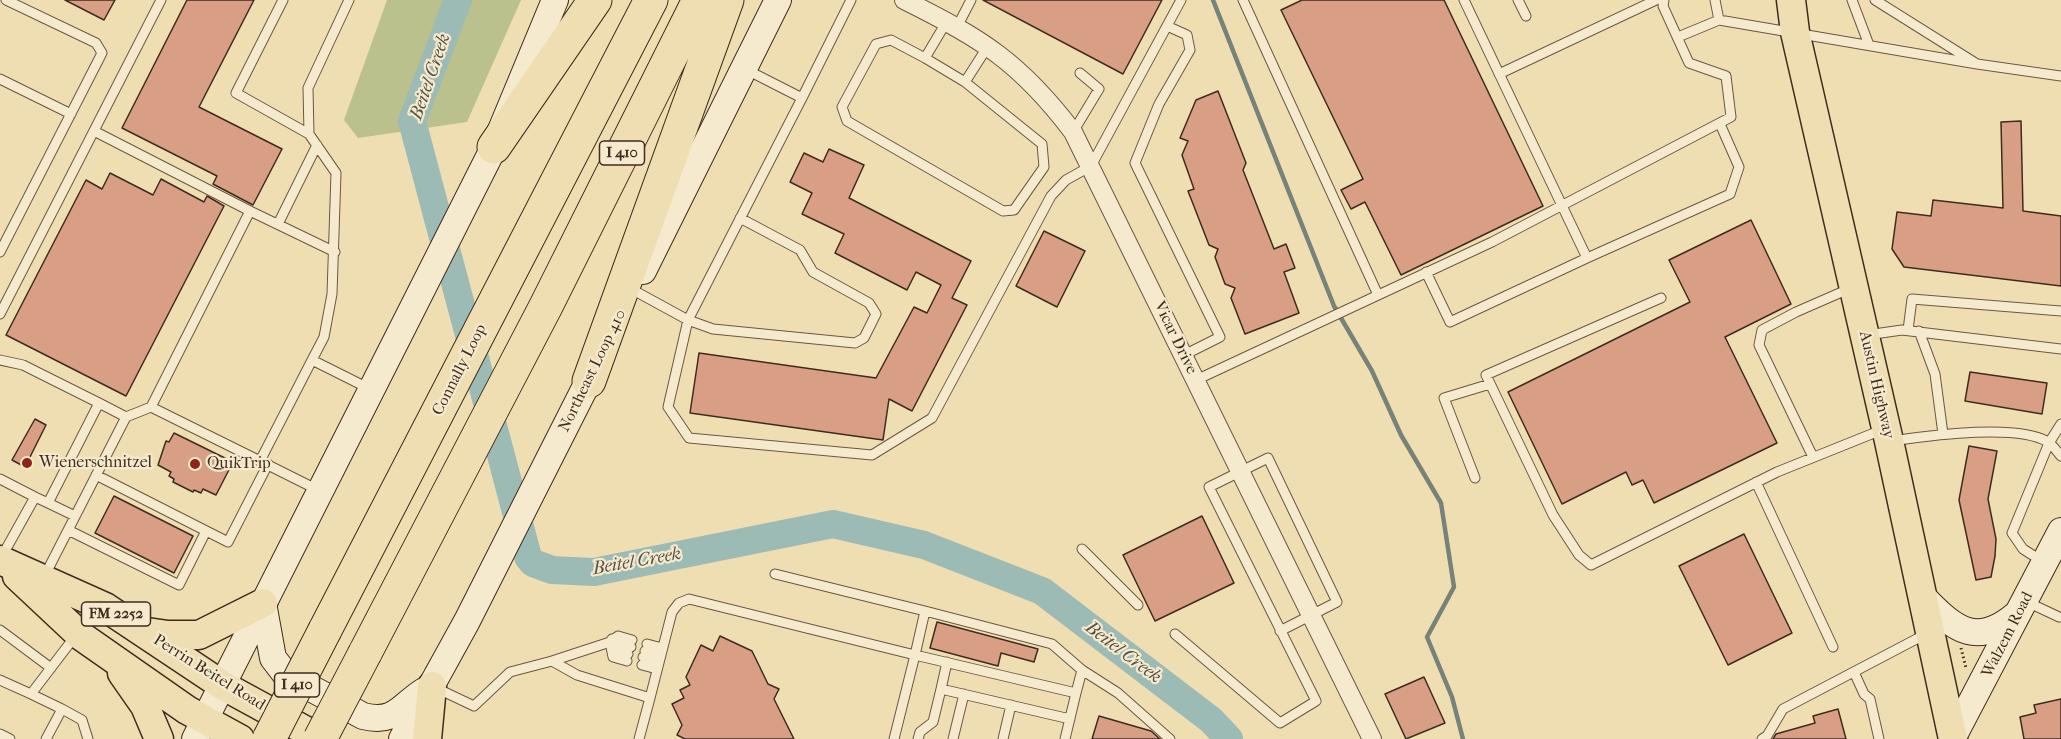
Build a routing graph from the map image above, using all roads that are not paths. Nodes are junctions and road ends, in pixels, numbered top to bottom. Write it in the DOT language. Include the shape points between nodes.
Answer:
graph roads {
  1 [pos="6,0"];
  2 [pos="161,0"];
  3 [pos="283,0"];
  4 [pos="349,0"];
  5 [pos="555,0"];
  6 [pos="595,0"];
  7 [pos="651,0"];
  8 [pos="699,0"];
  9 [pos="727,0"];
  10 [pos="778,0"];
  11 [pos="850,0"];
  12 [pos="971,0"];
  13 [pos="1181,0"];
  14 [pos="1243,0"];
  15 [pos="1464,0"];
  16 [pos="1518,0"];
  17 [pos="1656,0"];
  18 [pos="1664,0"];
  19 [pos="1715,0"];
  20 [pos="1782,0"];
  21 [pos="1791,0"];
  22 [pos="1852,0"];
  23 [pos="1875,0"];
  24 [pos="911,2"];
  25 [pos="1526,16"];
  26 [pos="1719,20"];
  27 [pos="952,24"];
  28 [pos="1167,26"];
  29 [pos="1795,32"];
  30 [pos="1678,37"];
  31 [pos="1869,45"];
  32 [pos="988,46"];
  33 [pos="925,58"];
  34 [pos="1977,64"];
  35 [pos="743,68"];
  36 [pos="1080,73"];
  37 [pos="1499,74"];
  38 [pos="2061,76"];
  39 [pos="0,80"];
  40 [pos="965,82"];
  41 [pos="802,98"];
  42 [pos="71,114"];
  43 [pos="1720,124"];
  44 [pos="94,131"];
  45 [pos="1073,132"];
  46 [pos="309,134"];
  47 [pos="317,145"];
  48 [pos="494,147"];
  49 [pos="1091,166"];
  50 [pos="1560,206"];
  51 [pos="250,211"];
  52 [pos="740,218"];
  53 [pos="278,224"];
  54 [pos="0,252"];
  55 [pos="335,252"];
  56 [pos="1587,258"];
  57 [pos="1426,272"];
  58 [pos="1854,287"];
  59 [pos="633,290"];
  60 [pos="1378,295"];
  61 [pos="1661,298"];
  62 [pos="2061,311"];
  63 [pos="0,314"];
  64 [pos="688,320"];
  65 [pos="1908,330"];
  66 [pos="1919,331"];
  67 [pos="1864,335"];
  68 [pos="2061,349"];
  69 [pos="1184,355"];
  70 [pos="0,360"];
  71 [pos="312,360"];
  72 [pos="1196,380"];
  73 [pos="589,381"];
  74 [pos="1490,384"];
  75 [pos="372,390"];
  76 [pos="99,403"];
  77 [pos="152,407"];
  78 [pos="126,417"];
  79 [pos="2061,424"];
  80 [pos="1887,434"];
  81 [pos="1943,434"];
  82 [pos="2049,442"];
  83 [pos="2061,456"];
  84 [pos="1813,457"];
  85 [pos="264,462"];
  86 [pos="1241,471"];
  87 [pos="96,475"];
  88 [pos="1475,478"];
  89 [pos="0,479"];
  90 [pos="1756,482"];
  91 [pos="321,491"];
  92 [pos="35,497"];
  93 [pos="48,503"];
  94 [pos="75,516"];
  95 [pos="68,530"];
  96 [pos="206,531"];
  97 [pos="2061,531"];
  98 [pos="1082,549"];
  99 [pos="0,560"];
  100 [pos="2045,562"];
  101 [pos="775,574"];
  102 [pos="42,579"];
  103 [pos="1924,598"];
  104 [pos="263,603"];
  105 [pos="1138,605"];
  106 [pos="2023,606"];
  107 [pos="925,611"];
  108 [pos="1311,614"];
  109 [pos="2059,617"];
  110 [pos="0,630"];
  111 [pos="143,631"];
  112 [pos="1280,631"];
  113 [pos="77,632"];
  114 [pos="1930,632"];
  115 [pos="1175,634"];
  116 [pos="610,642"];
  117 [pos="1833,647"];
  118 [pos="660,655"];
  119 [pos="915,655"];
  120 [pos="110,656"];
  121 [pos="552,661"];
  122 [pos="947,662"];
  123 [pos="51,668"];
  124 [pos="1082,670"];
  125 [pos="1854,672"];
  126 [pos="0,680"];
  127 [pos="222,685"];
  128 [pos="432,686"];
  129 [pos="941,689"];
  130 [pos="1076,693"];
  131 [pos="31,694"];
  132 [pos="964,694"];
  133 [pos="650,698"];
  134 [pos="1011,705"];
  135 [pos="62,709"];
  136 [pos="1070,719"];
  137 [pos="200,730"];
  138 [pos="0,734"];
  139 [pos="1953,738"];
  140 [pos="10,739"];
  141 [pos="46,739"];
  142 [pos="88,739"];
  143 [pos="159,739"];
  144 [pos="240,739"];
  145 [pos="269,739"];
  146 [pos="320,739"];
  147 [pos="402,739"];
  148 [pos="427,739"];
  149 [pos="639,739"];
  150 [pos="894,739"];
  151 [pos="918,739"];
  152 [pos="953,739"];
  153 [pos="1003,739"];
  154 [pos="1065,739"];
  155 [pos="1170,739"];
  156 [pos="1372,739"];
  157 [pos="1762,739"];
  158 [pos="1880,739"];
  1 -- 42 [label="lane" via="96,44 102,53"];
  2 -- 44 [label="lane"];
  3 -- 46 [label="lane" via="236,93"];
  4 -- 46 [label="lane" via="308,88"];
  5 -- 48 [label="main road"];
  6 -- 48 [label="highway"];
  7 -- 145 [label="highway, Connally Loop / I 410, bridge"];
  8 -- 146 [label="highway, I 410, bridge" via="546,306"];
  9 -- 73 [label="highway"];
  10 -- 35 [label="main road, Northeast Loop 410"];
  11 -- 41 [label="lane"];
  12 -- 27 [label="lane"];
  13 -- 28 [label="lane"];
  14 -- 60 [label="lane"];
  15 -- 37 [label="lane"];
  16 -- 25 [label="lane"];
  17 -- 37 [label="lane"];
  18 -- 30 [label="lane" via="1663,6"];
  19 -- 26 [label="lane"];
  20 -- 29 [label="main road, Austin Highway"];
  21 -- 29 [label="main road, Austin Highway"];
  22 -- 31 [label="lane"];
  23 -- 34 [label="lane"];
  24 -- 27 [label="street, Vicar Drive"];
  26 -- 29 [label="lane"];
  26 -- 30 [label="lane"];
  27 -- 32 [label="street, Vicar Drive"];
  27 -- 33 [label="lane"];
  28 -- 49 [label="lane"];
  28 -- 69 [label="lane" via="1187,35 1190,50 1159,104 1135,163 1220,337"];
  29 -- 31 [label="lane"];
  29 -- 58 [label="main road, Austin Highway"];
  30 -- 43 [label="lane" via="1689,63 1726,76 1731,117"];
  31 -- 34 [label="lane"];
  32 -- 40 [label="lane"];
  32 -- 45 [label="street, Vicar Drive" via="1029,79"];
  33 -- 40 [label="lane"];
  33 -- 40 [label="lane" via="891,40 876,44 842,107 847,122 1003,211 1014,210 1044,167 1042,144"];
  34 -- 38 [label="lane"];
  35 -- 41 [label="lane"];
  35 -- 59 [label="main road, Northeast Loop 410"];
  36 -- 45 [label="lane" via="1099,89"];
  37 -- 50 [label="lane"];
  39 -- 42 [label="lane"];
  41 -- 52 [label="lane"];
  42 -- 54 [label="lane"];
  43 -- 50 [label="lane"];
  43 -- 56 [label="lane" via="1739,167 1730,194"];
  44 -- 51 [label="lane"];
  44 -- 63 [label="lane"];
  45 -- 49 [label="street, Vicar Drive"];
  46 -- 47 [label="lane"];
  47 -- 53 [label="lane"];
  47 -- 55 [label="lane" via="336,173"];
  48 -- 75 [label="main road"];
  49 -- 64 [label="lane" via="1066,180 1051,196 932,418 872,455 689,438 668,407"];
  49 -- 69 [label="street, Vicar Drive"];
  50 -- 56 [label="lane"];
  50 -- 57 [label="lane"];
  51 -- 53 [label="lane"];
  51 -- 77 [label="lane"];
  52 -- 64 [label="lane"];
  52 -- 64 [label="lane" via="800,250 813,272 869,303 876,314 864,338 855,343 713,329"];
  53 -- 55 [label="lane"];
  55 -- 71 [label="lane" via="324,337"];
  56 -- 57 [label="lane" via="1450,322"];
  57 -- 60 [label="lane"];
  58 -- 67 [label="main road, Austin Highway"];
  58 -- 84 [label="lane" via="1762,330 1759,345"];
  59 -- 64 [label="lane"];
  59 -- 73 [label="main road, Northeast Loop 410"];
  60 -- 72 [label="lane"];
  61 -- 74 [label="lane" via="1486,375"];
  62 -- 65 [label="lane" via="1912,299"];
  65 -- 66 [label="lane"];
  65 -- 67 [label="lane"];
  66 -- 68 [label="lane"];
  66 -- 81 [label="lane" via="1935,374"];
  67 -- 80 [label="main road, Austin Highway"];
  69 -- 72 [label="street, Vicar Drive"];
  70 -- 76 [label="lane" via="23,365"];
  71 -- 75 [label="lane"];
  71 -- 85 [label="lane"];
  72 -- 86 [label="street, Vicar Drive"];
  73 -- 128 [label="main road, Northeast Loop 410"];
  74 -- 88 [label="lane" via="1444,398"];
  74 -- 90 [label="lane" via="1553,515 1579,555 1591,565"];
  75 -- 91 [label="main road"];
  76 -- 78 [label="lane"];
  76 -- 93 [label="lane"];
  77 -- 78 [label="lane"];
  77 -- 85 [label="lane"];
  78 -- 87 [label="lane"];
  79 -- 82 [label="lane"];
  80 -- 81 [label="lane"];
  80 -- 84 [label="lane"];
  80 -- 103 [label="main road, Austin Highway"];
  81 -- 82 [label="lane" via="1965,431 2031,436"];
  82 -- 83 [label="lane"];
  82 -- 100 [label="lane" via="2012,533 2023,549"];
  84 -- 90 [label="lane"];
  85 -- 91 [label="lane"];
  85 -- 96 [label="lane" via="228,542"];
  86 -- 108 [label="street, Vicar Drive"];
  86 -- 108 [label="lane" via="1268,458 1336,602"];
  86 -- 112 [label="lane" via="1209,487"];
  87 -- 94 [label="lane"];
  87 -- 96 [label="lane"];
  89 -- 92 [label="lane"];
  90 -- 117 [label="lane"];
  91 -- 104 [label="main road"];
  92 -- 93 [label="lane"];
  92 -- 99 [label="lane"];
  93 -- 94 [label="lane"];
  94 -- 95 [label="lane"];
  95 -- 96 [label="lane" via="179,585"];
  95 -- 102 [label="lane"];
  97 -- 100 [label="main road, Walzem Road"];
  98 -- 105 [label="lane"];
  99 -- 102 [label="main road, Perrin Beitel Road / FM 2252"];
  99 -- 113 [label="main road, FM 2252"];
  100 -- 106 [label="main road, Walzem Road"];
  101 -- 107 [label="lane"];
  102 -- 111 [label="main road, Perrin Beitel Road / FM 2252" via="105,607"];
  103 -- 106 [label="main road" via="1954,627 1971,633 1994,629"];
  103 -- 114 [label="main road, Austin Highway"];
  104 -- 111 [label="main road" via="199,635"];
  104 -- 127 [label="main road"];
  104 -- 128 [label="main road" via="273,658 286,675 363,716 382,720 391,717"];
  106 -- 109 [label="lane"];
  106 -- 139 [label="main road, Walzem Road"];
  107 -- 119 [label="lane"];
  107 -- 124 [label="lane" via="1052,644"];
  108 -- 112 [label="lane"];
  108 -- 156 [label="street, Vicar Drive"];
  110 -- 123 [label="lane"];
  111 -- 127 [label="main road, Perrin Beitel Road / FM 2252"];
  112 -- 115 [label="lane" via="1316,701 1280,723"];
  113 -- 120 [label="main road, FM 2252"];
  113 -- 123 [label="lane"];
  114 -- 125 [label="lane"];
  114 -- 139 [label="main road, Austin Highway"];
  116 -- 116 [label="lane" via="619,630 630,647 615,650"];
  116 -- 121 [label="lane"];
  118 -- 118 [label="lane" via="645,651"];
  118 -- 119 [label="lane" via="672,612 689,599"];
  118 -- 133 [label="lane"];
  119 -- 122 [label="lane"];
  119 -- 150 [label="lane"];
  120 -- 137 [label="main road, FM 2252"];
  120 -- 143 [label="main road" via="145,706"];
  121 -- 128 [label="lane" via="510,672 474,706"];
  121 -- 133 [label="lane" via="577,675"];
  122 -- 129 [label="lane"];
  122 -- 130 [label="lane"];
  123 -- 131 [label="lane"];
  124 -- 130 [label="lane"];
  124 -- 155 [label="lane" via="1118,693"];
  125 -- 157 [label="lane" via="1783,709"];
  125 -- 158 [label="lane" via="1870,699"];
  126 -- 131 [label="lane"];
  127 -- 137 [label="main road"];
  127 -- 146 [label="main road, Perrin Beitel Road / FM 2252"];
  128 -- 147 [label="main road, Northeast Loop 410"];
  128 -- 148 [label="main road"];
  129 -- 132 [label="lane"];
  129 -- 151 [label="lane" via="933,722 920,732"];
  130 -- 136 [label="lane"];
  131 -- 135 [label="lane"];
  132 -- 134 [label="lane"];
  132 -- 152 [label="lane"];
  133 -- 149 [label="lane"];
  134 -- 136 [label="lane"];
  134 -- 153 [label="lane"];
  135 -- 141 [label="lane"];
  135 -- 142 [label="lane" via="81,720"];
  136 -- 154 [label="lane"];
  137 -- 144 [label="main road, FM 2252"];
  138 -- 140 [label="lane"];
}
